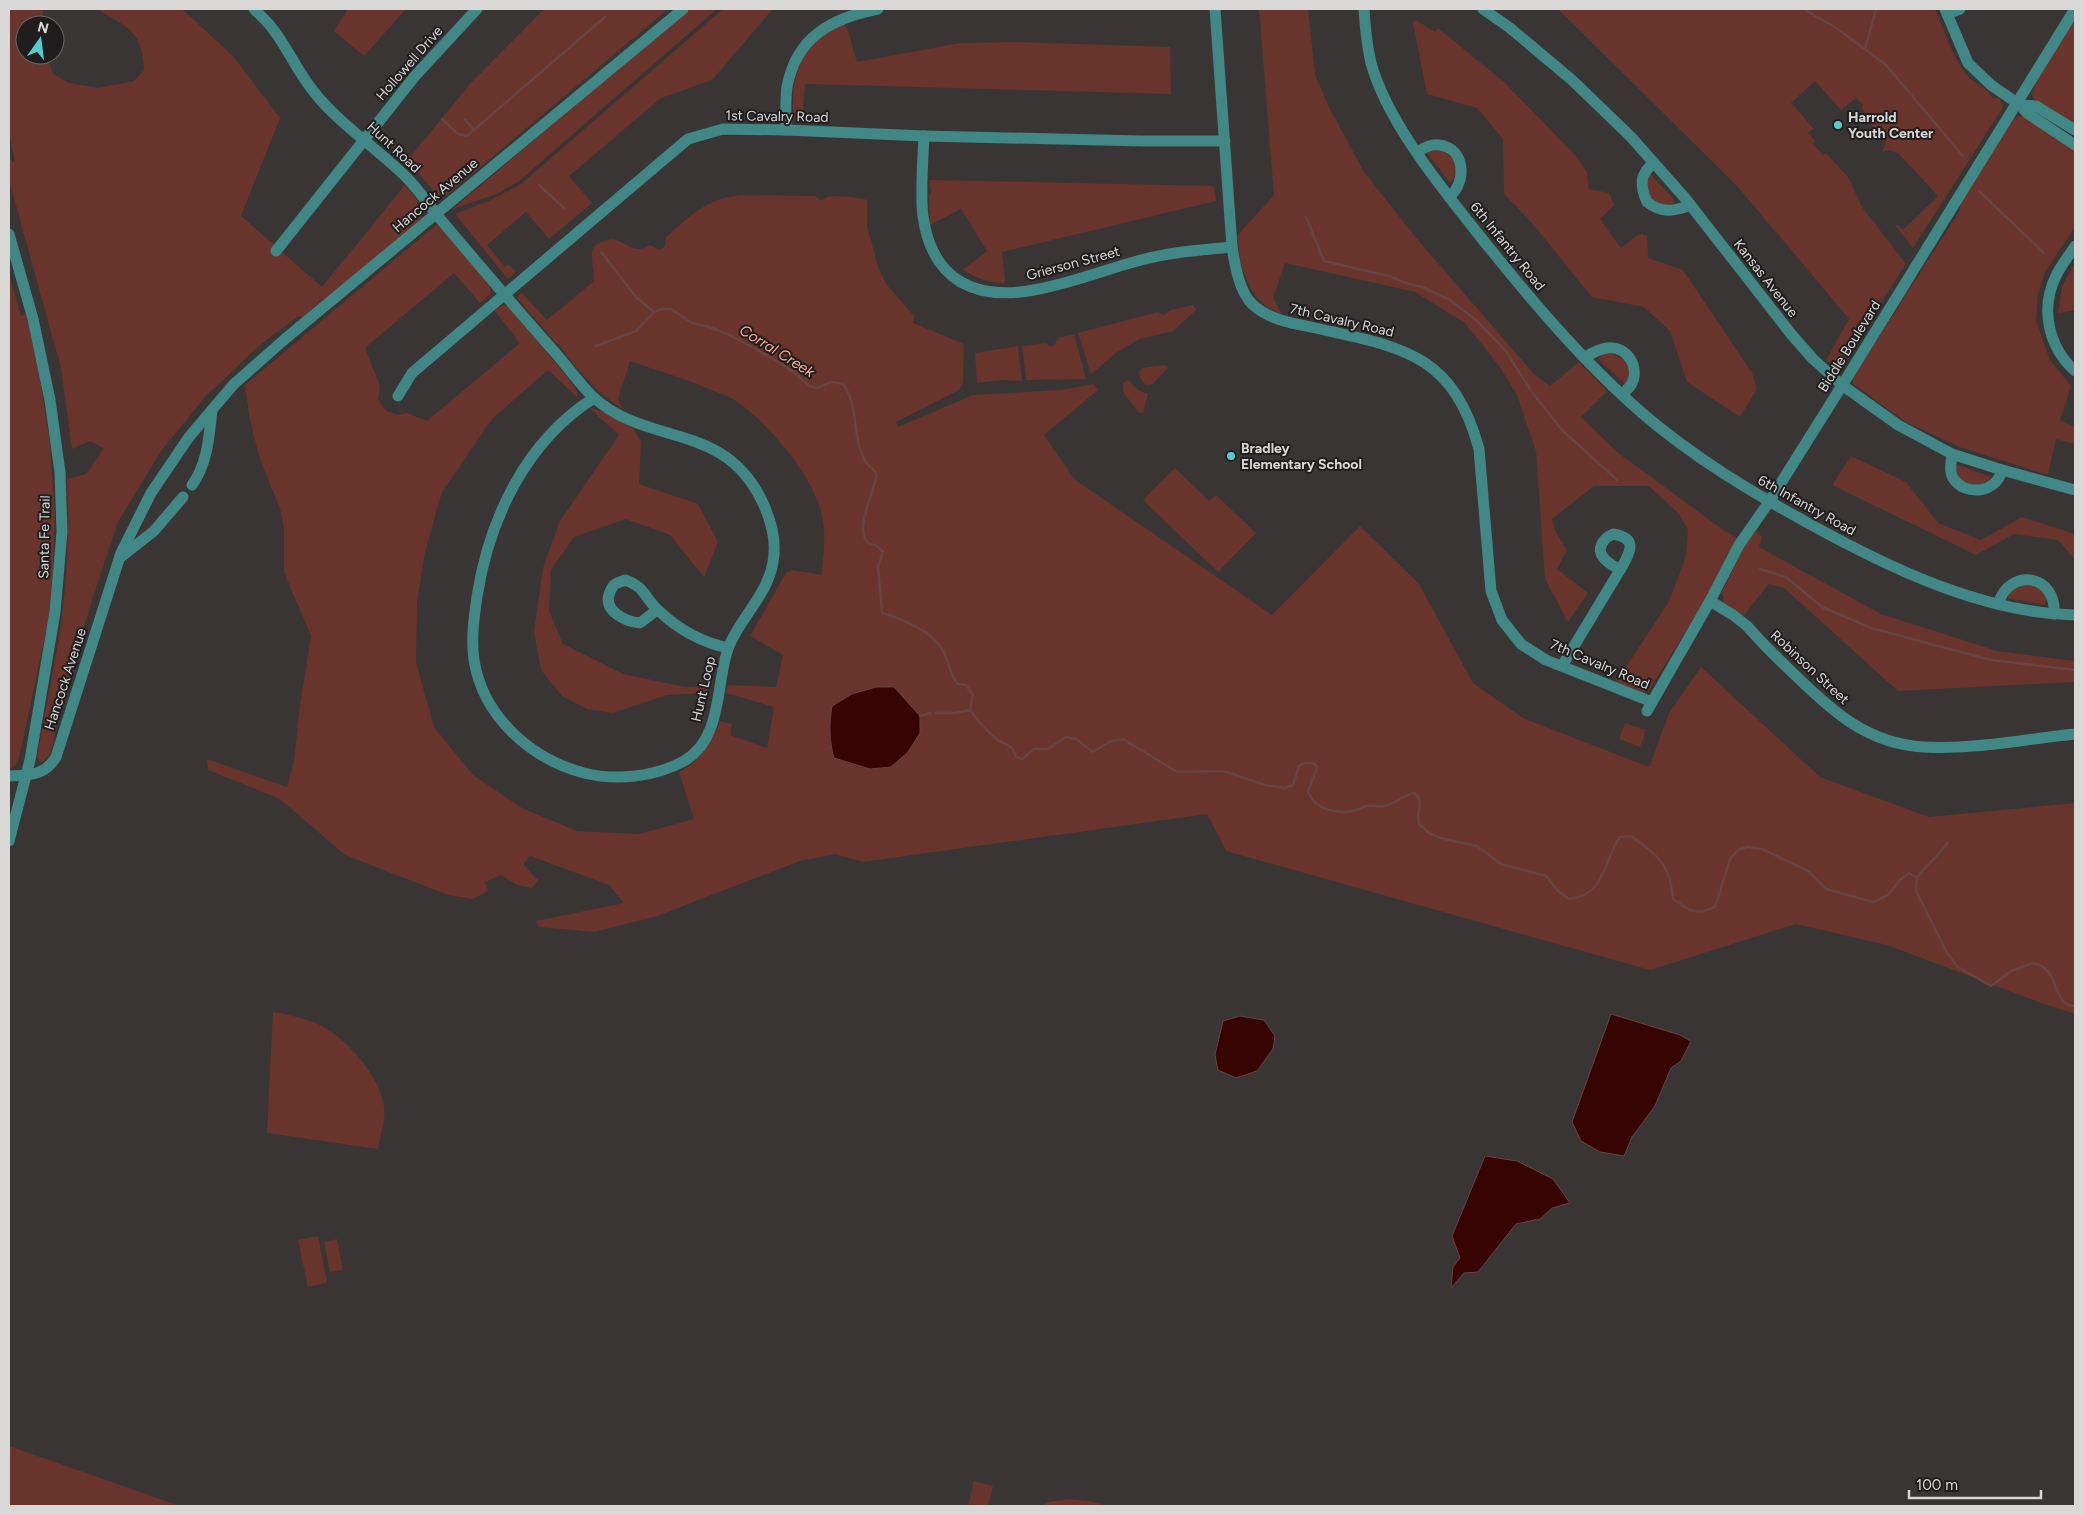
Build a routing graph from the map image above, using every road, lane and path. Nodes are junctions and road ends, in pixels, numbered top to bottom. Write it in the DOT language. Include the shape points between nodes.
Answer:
graph roads {
  1 [pos="254,9"];
  2 [pos="477,9"];
  3 [pos="682,9"];
  4 [pos="878,9"];
  5 [pos="1215,9"];
  6 [pos="1364,9"];
  7 [pos="1483,9"];
  8 [pos="1960,9"];
  9 [pos="2075,9"];
  10 [pos="1946,11"];
  11 [pos="2018,103"];
  12 [pos="786,130"];
  13 [pos="2075,130"];
  14 [pos="924,136"];
  15 [pos="365,139"];
  16 [pos="1225,140"];
  17 [pos="2075,145"];
  18 [pos="1417,152"];
  19 [pos="1654,163"];
  20 [pos="1449,197"];
  21 [pos="1690,205"];
  22 [pos="436,213"];
  23 [pos="9,234"];
  24 [pos="2075,246"];
  25 [pos="1232,247"];
  26 [pos="276,251"];
  27 [pos="504,293"];
  28 [pos="1585,357"];
  29 [pos="2075,371"];
  30 [pos="1842,385"];
  31 [pos="1623,394"];
  32 [pos="398,396"];
  33 [pos="594,398"];
  34 [pos="212,410"];
  35 [pos="1952,454"];
  36 [pos="2002,470"];
  37 [pos="192,485"];
  38 [pos="2075,490"];
  39 [pos="183,497"];
  40 [pos="1769,502"];
  41 [pos="120,558"];
  42 [pos="1620,570"];
  43 [pos="1710,602"];
  44 [pos="1998,604"];
  45 [pos="657,610"];
  46 [pos="2054,614"];
  47 [pos="2075,615"];
  48 [pos="728,648"];
  49 [pos="1562,666"];
  50 [pos="1649,707"];
  51 [pos="2075,734"];
  52 [pos="27,775"];
  53 [pos="9,776"];
  54 [pos="9,841"];
  1 -- 15 [label="street, Hunt Road" via="273,28 311,89"];
  2 -- 15 [label="street, Hollowell Drive"];
  3 -- 22 [label="street, Hancock Avenue"];
  4 -- 12 [label="street" via="855,13 825,27 804,46 792,67 786,90"];
  5 -- 16 [label="street, 7th Cavalry Road"];
  6 -- 18 [label="street, 6th Infantry Road" via="1366,39 1379,84"];
  7 -- 19 [label="street, Kansas Avenue" via="1572,80"];
  8 -- 10 [label="street"];
  9 -- 11 [label="street, Biddle Boulevard"];
  10 -- 11 [label="street" via="1968,64"];
  11 -- 13 [label="street" via="2036,106"];
  11 -- 17 [label="street" via="2027,113"];
  11 -- 30 [label="street, Biddle Boulevard"];
  12 -- 14 [label="street, 1st Cavalry Road"];
  12 -- 27 [label="street, 1st Cavalry Road" via="723,129 688,139"];
  14 -- 16 [label="street, 1st Cavalry Road"];
  14 -- 25 [label="street, Grierson Street" via="923,214 929,243 944,269 962,283 978,289 1002,294 1038,289 1173,253"];
  15 -- 22 [label="street, Hunt Road" via="408,180"];
  15 -- 26 [label="street, Hollowell Drive"];
  16 -- 25 [label="street, 7th Cavalry Road"];
  18 -- 20 [label="street, 6th Infantry Road"];
  18 -- 20 [label="street, 6th Infantry Road" via="1441,145 1457,156 1462,176 1455,193"];
  19 -- 21 [label="street, Kansas Avenue"];
  19 -- 21 [label="street" via="1642,176 1647,202 1662,211"];
  20 -- 28 [label="street, 6th Infantry Road" via="1510,274"];
  21 -- 30 [label="street, Kansas Avenue" via="1791,334"];
  22 -- 27 [label="street, Hunt Road"];
  22 -- 34 [label="street, Hancock Avenue" via="285,339 234,384"];
  23 -- 52 [label="street, Santa Fe Trail" via="33,319 50,400 60,472 62,532 55,612"];
  24 -- 29 [label="street" via="2050,292 2048,329 2063,359"];
  25 -- 49 [label="street, 7th Cavalry Road" via="1238,278 1250,302 1263,313 1278,320 1406,351 1440,375 1453,391 1473,427 1479,449 1491,591 1499,613 1522,644"];
  27 -- 32 [label="street, 1st Cavalry Road" via="412,373"];
  27 -- 33 [label="street, Hunt Road"];
  28 -- 31 [label="street, 6th Infantry Road"];
  28 -- 31 [label="street" via="1608,348 1627,354 1633,363 1634,375"];
  30 -- 35 [label="street, Kansas Avenue" via="1898,425"];
  30 -- 40 [label="street, Biddle Boulevard"];
  31 -- 40 [label="street, 6th Infantry Road" via="1678,442"];
  33 -- 48 [label="street, Hunt Loop" via="635,424 717,450 748,477 762,500 772,524 773,565 762,592"];
  33 -- 48 [label="street, Hunt Loop" via="551,432 537,450 508,497 489,539 480,578 473,636 474,662 490,703 524,746 565,768 595,776 648,774 688,759 702,743 711,728"];
  34 -- 37 [label="street" via="208,448 200,473"];
  34 -- 41 [label="street, Hancock Avenue" via="189,437 151,493"];
  35 -- 36 [label="street, Kansas Avenue"];
  35 -- 36 [label="street" via="1950,470 1953,477 1960,485 1974,490 1995,484"];
  36 -- 38 [label="street, Kansas Avenue"];
  39 -- 41 [label="street" via="154,531"];
  40 -- 43 [label="street, Biddle Boulevard" via="1739,545"];
  40 -- 44 [label="street, 6th Infantry Road" via="1856,550 1903,571"];
  41 -- 52 [label="street, Hancock Avenue" via="56,757 44,771"];
  42 -- 49 [label="street"];
  43 -- 50 [label="street, Biddle Boulevard"];
  43 -- 51 [label="street, Robinson Street" via="1747,626 1838,716 1865,732 1922,747 1955,748"];
  44 -- 46 [label="street, 6th Infantry Road"];
  44 -- 46 [label="street" via="2009,585 2032,579 2050,592 2055,603"];
  45 -- 48 [label="street" via="681,630"];
  46 -- 47 [label="street, 6th Infantry Road"];
  49 -- 50 [label="street, 7th Cavalry Road"];
  52 -- 53 [label="street, Hancock Avenue"];
  52 -- 54 [label="street, Santa Fe Trail"];
}
